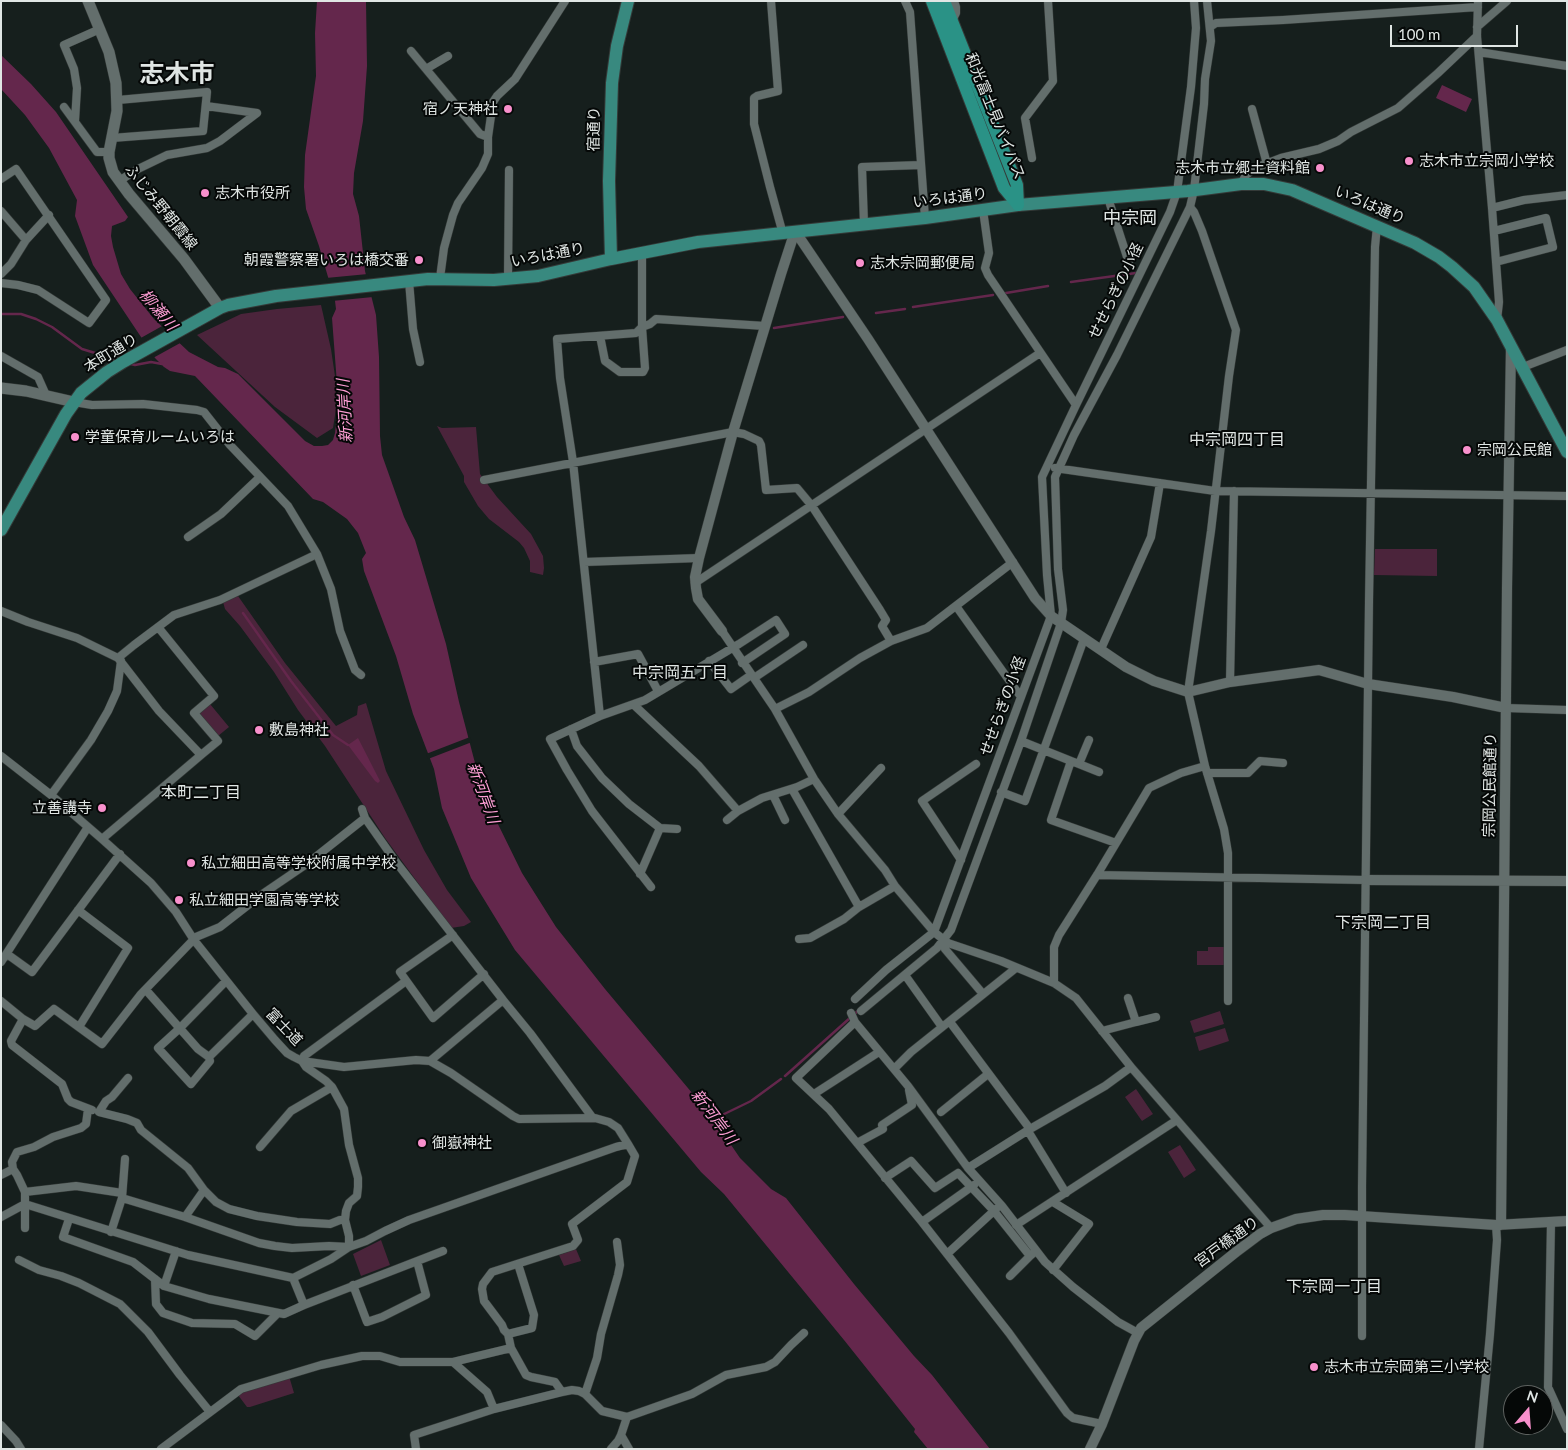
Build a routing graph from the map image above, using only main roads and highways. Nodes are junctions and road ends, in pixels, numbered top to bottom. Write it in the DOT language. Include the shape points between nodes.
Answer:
graph roads {
  1 [pos="88,1"];
  2 [pos="628,1"];
  3 [pos="932,1"];
  4 [pos="944,1"];
  5 [pos="1018,205"];
  6 [pos="611,258"];
  7 [pos="220,308"];
  8 [pos="1,388"];
  9 [pos="74,402"];
  10 [pos="1565,444"];
  11 [pos="1,530"];
  1 -- 7 [label="main road, ふじみ野朝霞線" via="112,62 116,83 118,100 109,152 110,165 119,182 184,259"];
  2 -- 6 [label="main road, 宿通り" via="616,46 611,92"];
  3 -- 5 [label="highway, 和光富士見バイパス" via="1004,188"];
  4 -- 5 [label="highway, 和光富士見バイパス" via="1017,185"];
  5 -- 6 [label="main road, いろは通り" via="698,242"];
  5 -- 10 [label="main road, いろは通り" via="1264,184 1292,190 1377,226 1440,257 1474,288 1497,320"];
  6 -- 7 [label="main road, いろは通り" via="538,276 403,281 257,298"];
  7 -- 9 [label="main road, 本町通り" via="107,372"];
  8 -- 9 [label="main road"];
  9 -- 11 [label="main road, 本町通り"];
}
